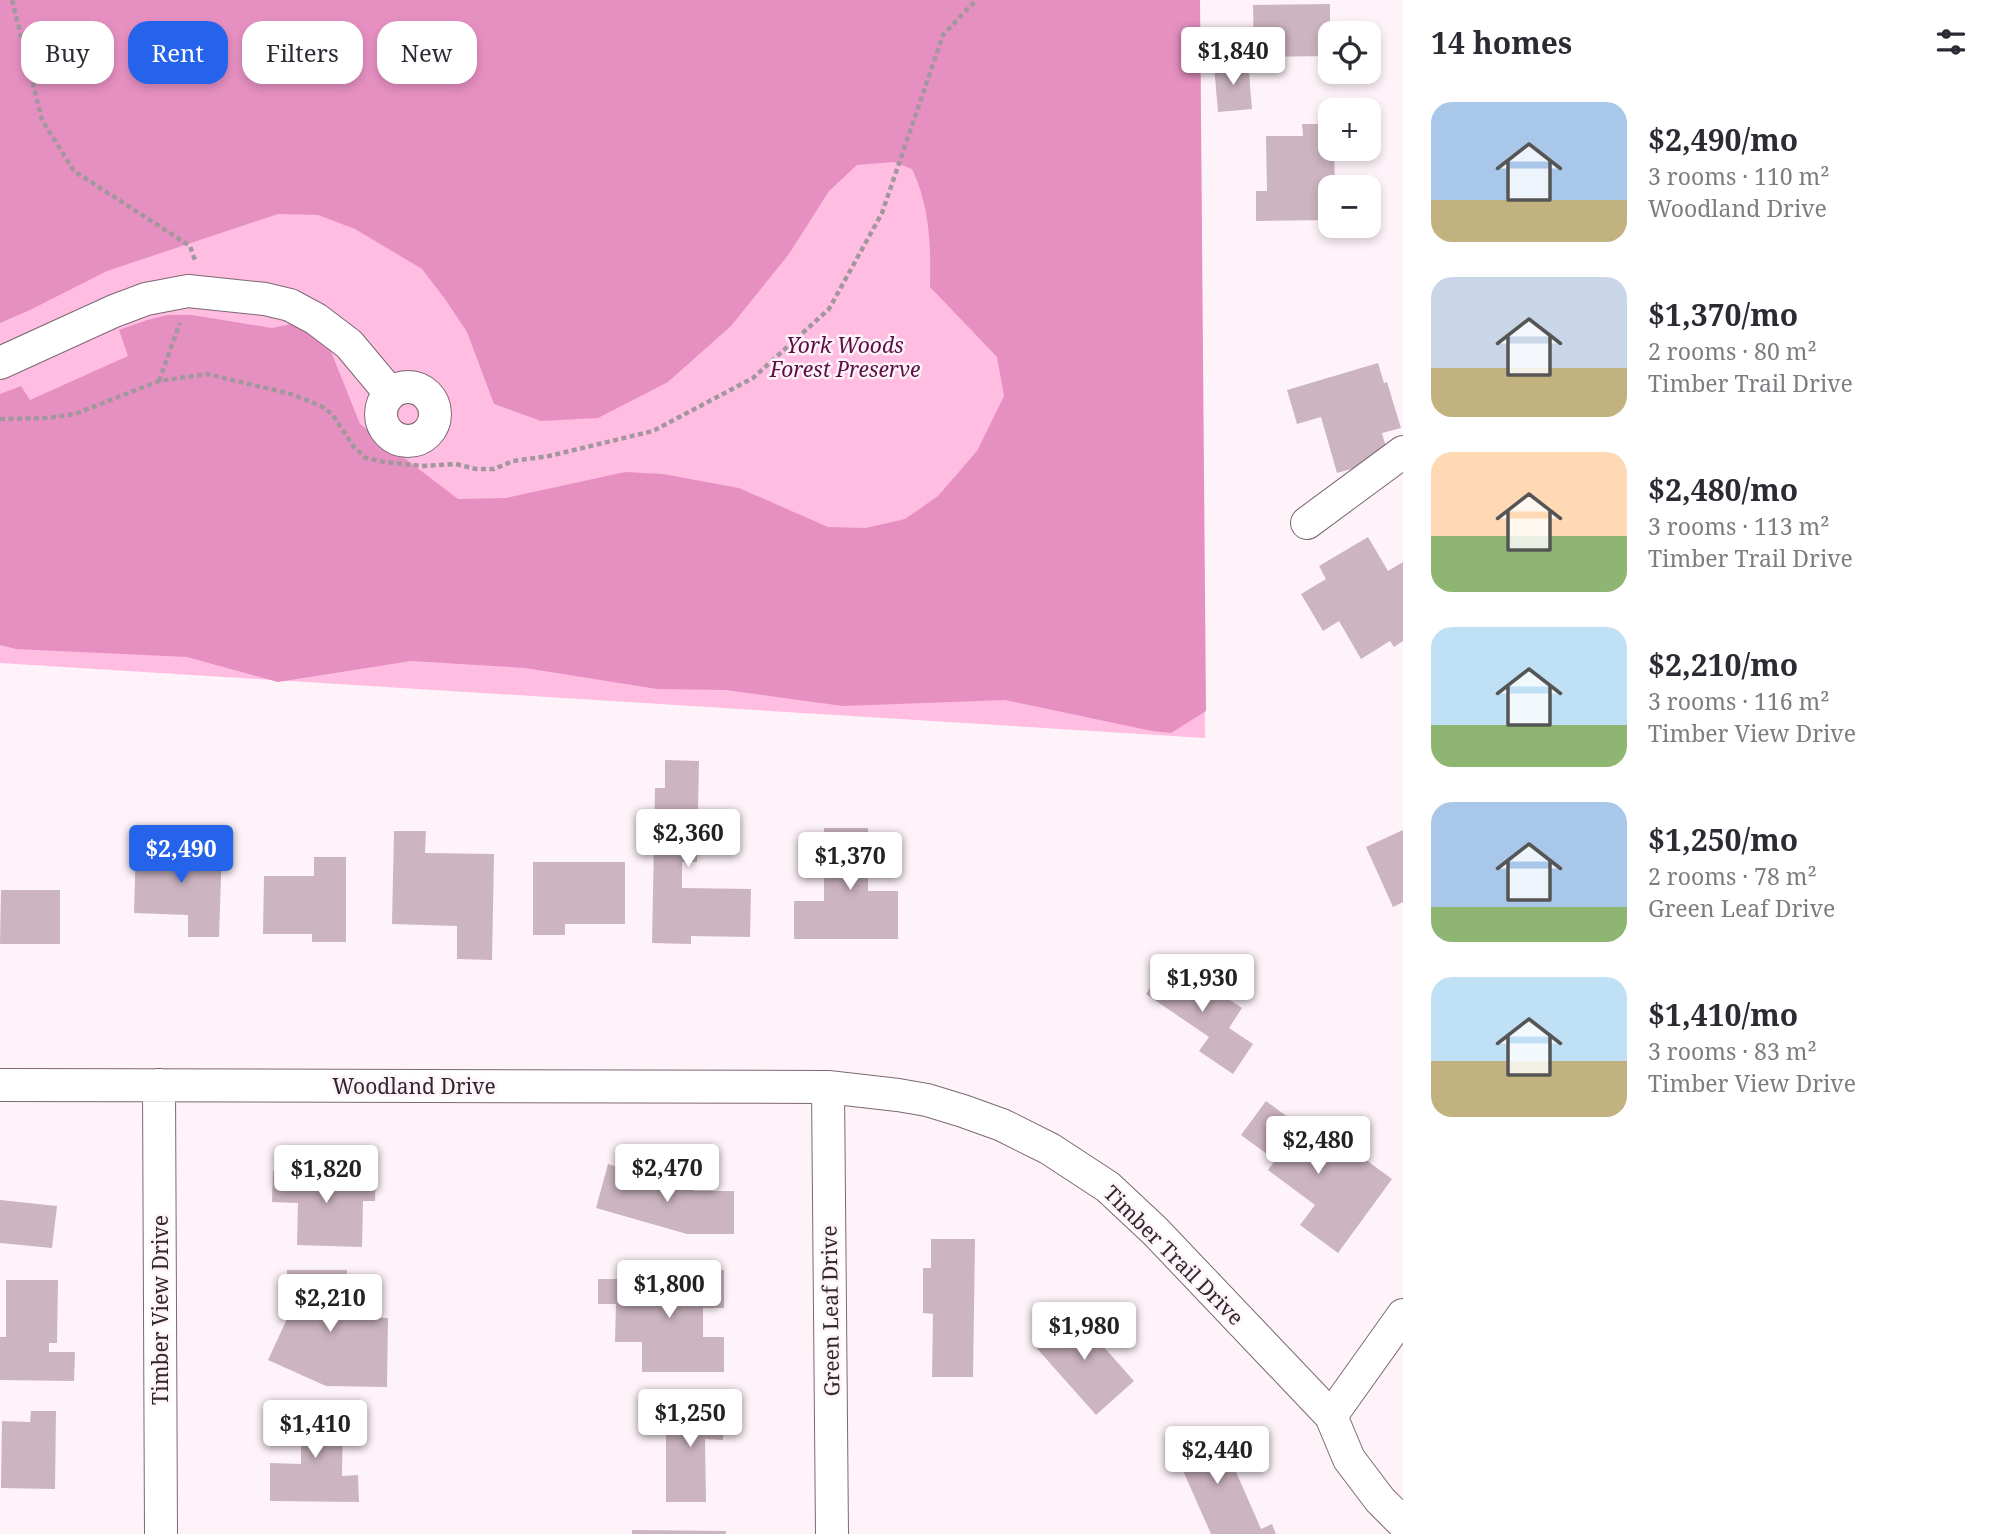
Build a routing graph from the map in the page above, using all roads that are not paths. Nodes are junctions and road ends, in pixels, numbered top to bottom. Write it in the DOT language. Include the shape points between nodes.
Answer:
graph roads {
  1 [pos="0,363"];
  2 [pos="390,393"];
  3 [pos="1403,452"];
  4 [pos="1307,523"];
  5 [pos="0,1085"];
  6 [pos="159,1085"];
  7 [pos="828,1087"];
  8 [pos="1403,1315"];
  9 [pos="1331,1416"];
  10 [pos="1403,1523"];
  11 [pos="161,1534"];
  12 [pos="832,1534"];
  1 -- 2 [label="street" via="114,311 146,299 188,292 290,305 349,344"];
  3 -- 4 [label="street"];
  5 -- 6 [label="street, Woodland Drive"];
  6 -- 7 [label="street, Woodland Drive"];
  6 -- 11 [label="street, Timber View Drive"];
  7 -- 9 [label="street, Timber Trail Drive" via="927,1100 963,1111 1002,1125 1080,1167 1155,1231"];
  7 -- 12 [label="street, Green Leaf Drive"];
  8 -- 9 [label="street"];
  9 -- 10 [label="street, Timber Trail Drive" via="1349,1459"];
}
